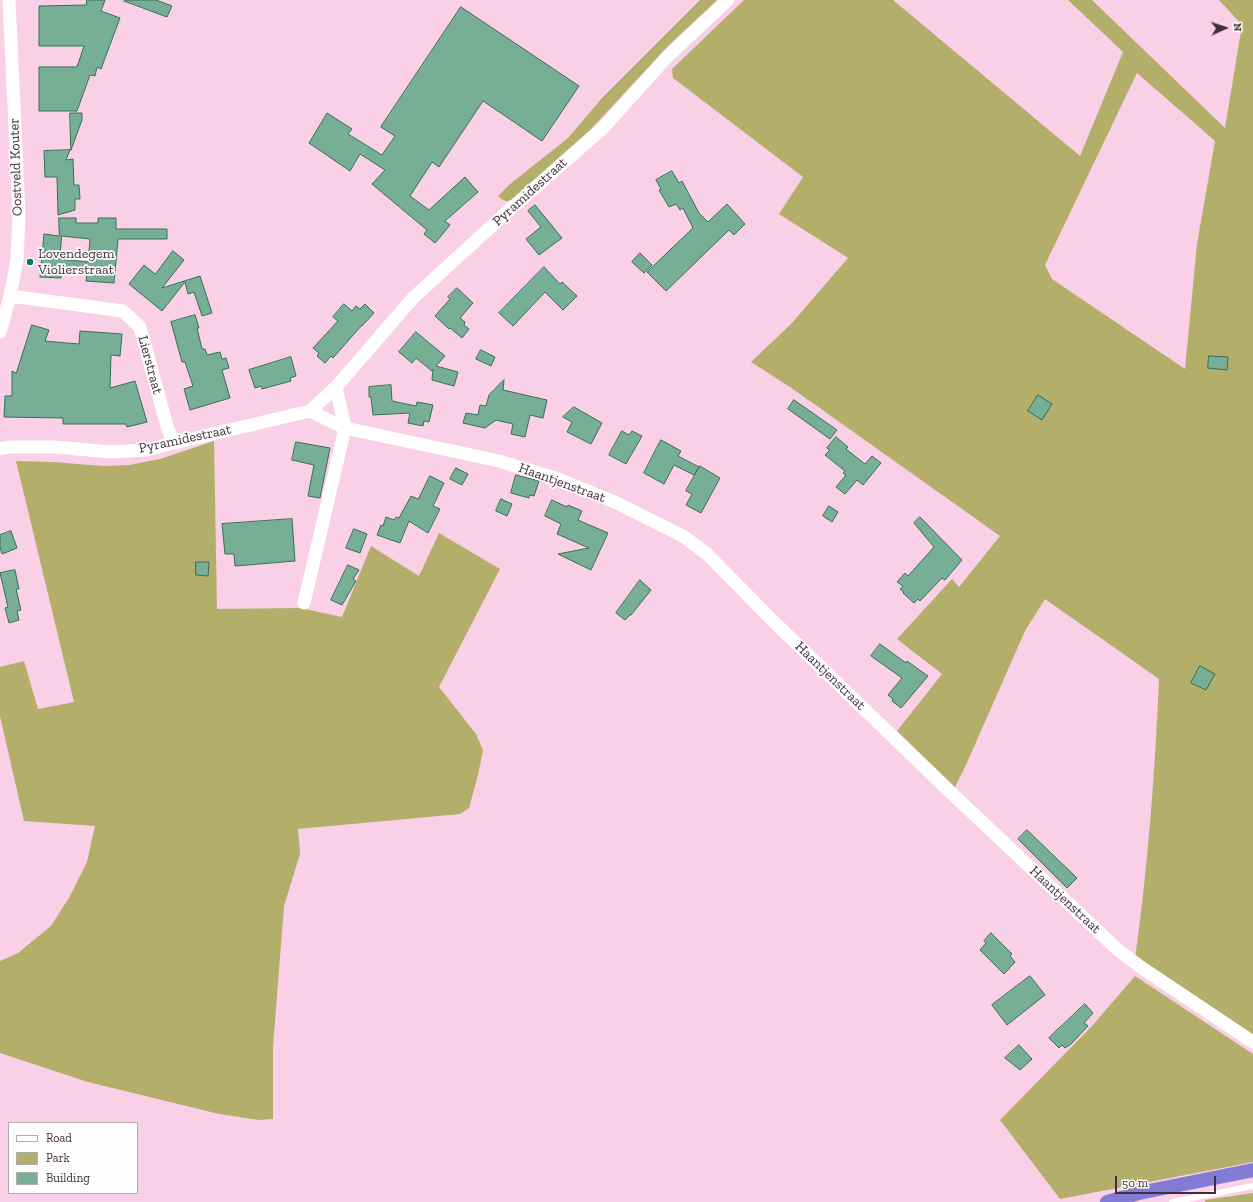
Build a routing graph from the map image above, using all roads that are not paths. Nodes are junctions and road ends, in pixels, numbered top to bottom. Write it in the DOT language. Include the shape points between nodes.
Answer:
graph roads {
  1 [pos="9,0"];
  2 [pos="728,0"];
  3 [pos="10,296"];
  4 [pos="1,324"];
  5 [pos="336,387"];
  6 [pos="310,411"];
  7 [pos="345,428"];
  8 [pos="173,443"];
  9 [pos="0,449"];
  10 [pos="304,604"];
  11 [pos="1253,1042"];
  12 [pos="1253,1186"];
  13 [pos="1172,1202"];
  1 -- 3 [label="street, Oostveld Kouter" via="19,214 17,260"];
  2 -- 5 [label="street, Pyramidestraat" via="668,56 603,128 413,298"];
  3 -- 4 [label="street, Oostveld Kouter"];
  3 -- 8 [label="street, Lierstraat" via="123,310 140,327"];
  5 -- 6 [label="street, Pyramidestraat"];
  5 -- 7 [label="street"];
  6 -- 7 [label="street, Haantjenstraat"];
  6 -- 8 [label="street, Pyramidestraat"];
  7 -- 10 [label="street"];
  7 -- 11 [label="street, Haantjenstraat" via="499,461 558,479 615,502 683,536 707,554 946,788 1118,950"];
  8 -- 9 [label="street, Pyramidestraat" via="145,450 111,452 55,447"];
  12 -- 13 [label="lane"];
}
